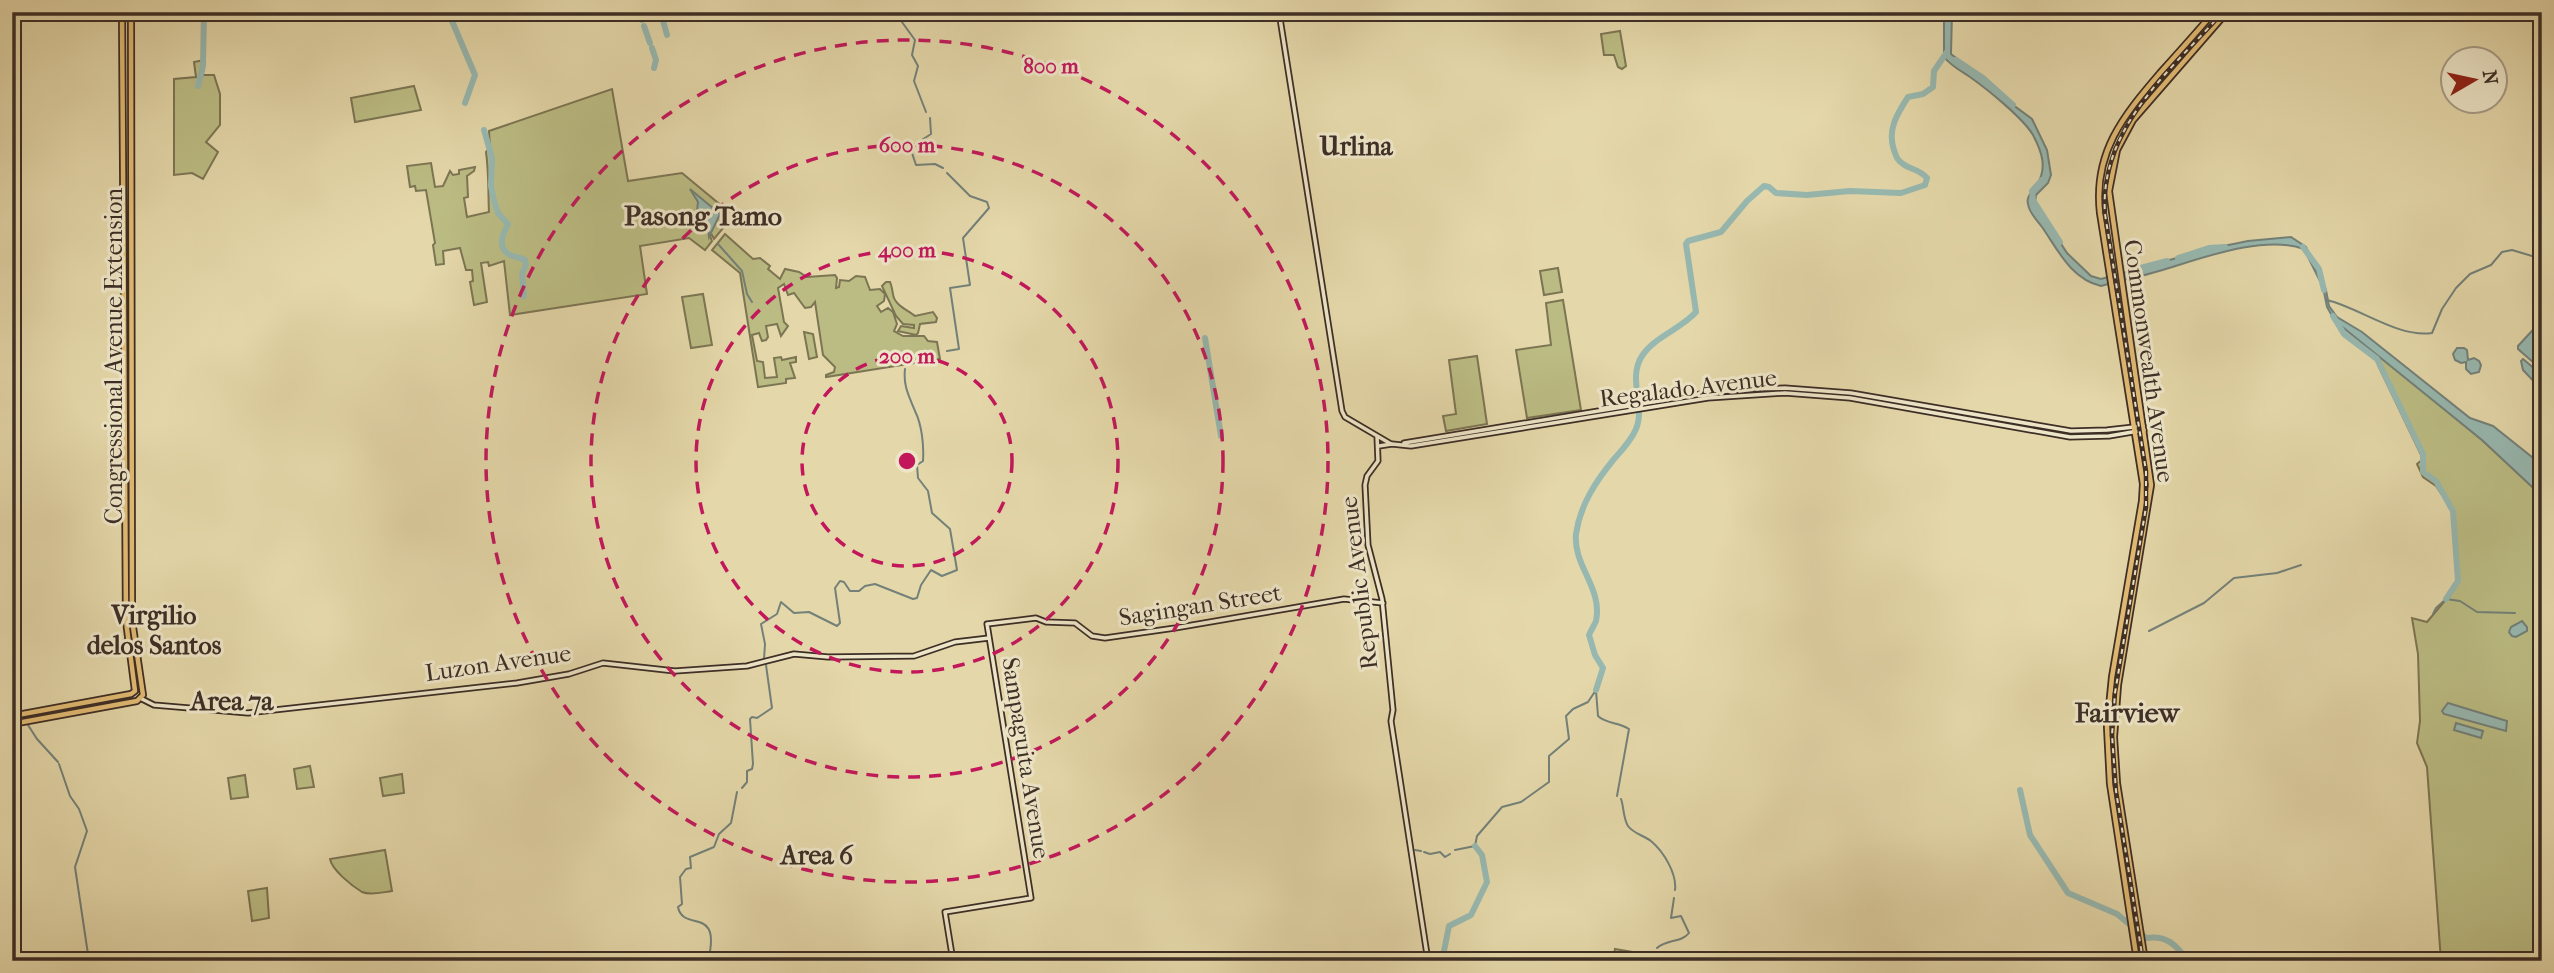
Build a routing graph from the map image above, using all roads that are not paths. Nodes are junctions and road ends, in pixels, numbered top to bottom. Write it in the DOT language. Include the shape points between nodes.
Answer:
graph roads {
  1 [pos="122,12"];
  2 [pos="131,12"];
  3 [pos="2214,12"];
  4 [pos="2227,12"];
  5 [pos="1280,14"];
  6 [pos="123,212"];
  7 [pos="130,212"];
  8 [pos="2143,428"];
  9 [pos="2135,429"];
  10 [pos="1377,436"];
  11 [pos="1392,444"];
  12 [pos="1378,446"];
  13 [pos="2151,481"];
  14 [pos="2143,484"];
  15 [pos="2151,488"];
  16 [pos="125,517"];
  17 [pos="132,517"];
  18 [pos="1383,603"];
  19 [pos="987,624"];
  20 [pos="989,638"];
  21 [pos="142,699"];
  22 [pos="12,716"];
  23 [pos="12,724"];
  24 [pos="953,961"];
  25 [pos="1428,961"];
  26 [pos="2137,961"];
  27 [pos="2145,961"];
  1 -- 6 [label="main road, Congressional Avenue Extension"];
  2 -- 7 [label="main road, Congressional Avenue Extension"];
  3 -- 9 [label="main road, Commonwealth Avenue" via="2130,108 2104,160 2099,194"];
  4 -- 8 [label="main road, Commonwealth Avenue" via="2142,107 2113,162 2109,191"];
  5 -- 10 [label="main road" via="1342,411"];
  6 -- 7 [label="main road"];
  6 -- 16 [label="main road, Congressional Avenue Extension"];
  7 -- 17 [label="main road, Congressional Avenue Extension"];
  8 -- 9 [label="main road, Regalado Avenue"];
  8 -- 13 [label="main road, Commonwealth Avenue"];
  9 -- 11 [label="main road, Regalado Avenue" via="2060,429 1809,388 1742,390 1411,446"];
  9 -- 14 [label="main road, Commonwealth Avenue"];
  10 -- 11 [label="main road, Regalado Avenue"];
  10 -- 12 [label="main road, Republic Avenue"];
  11 -- 12 [label="main road, Regalado Avenue"];
  12 -- 18 [label="main road, Republic Avenue" via="1378,461 1364,488 1368,545"];
  13 -- 14 [label="main road"];
  13 -- 15 [label="main road, Commonwealth Avenue"];
  14 -- 15 [label="main road"];
  14 -- 26 [label="main road, Commonwealth Avenue" via="2107,727 2110,784"];
  15 -- 27 [label="main road, Commonwealth Avenue" via="2118,685 2114,737"];
  16 -- 17 [label="main road"];
  16 -- 22 [label="main road, Congressional Avenue Extension" via="126,621 134,693"];
  17 -- 21 [label="main road, Congressional Avenue Extension" via="132,620"];
  18 -- 19 [label="main road, Sagingan Street" via="1344,599 1105,638 1092,636 1075,623 1036,618"];
  18 -- 25 [label="main road, Republic Avenue" via="1391,721"];
  19 -- 20 [label="main road, Sampaguita Avenue"];
  20 -- 21 [label="main road, Luzon Avenue" via="955,642 914,656 794,654 747,666 675,671 603,663 517,683 248,713 157,705"];
  20 -- 24 [label="main road, Sampaguita Avenue" via="1031,898 945,912"];
  21 -- 23 [label="main road, Luzon Avenue"];
}
